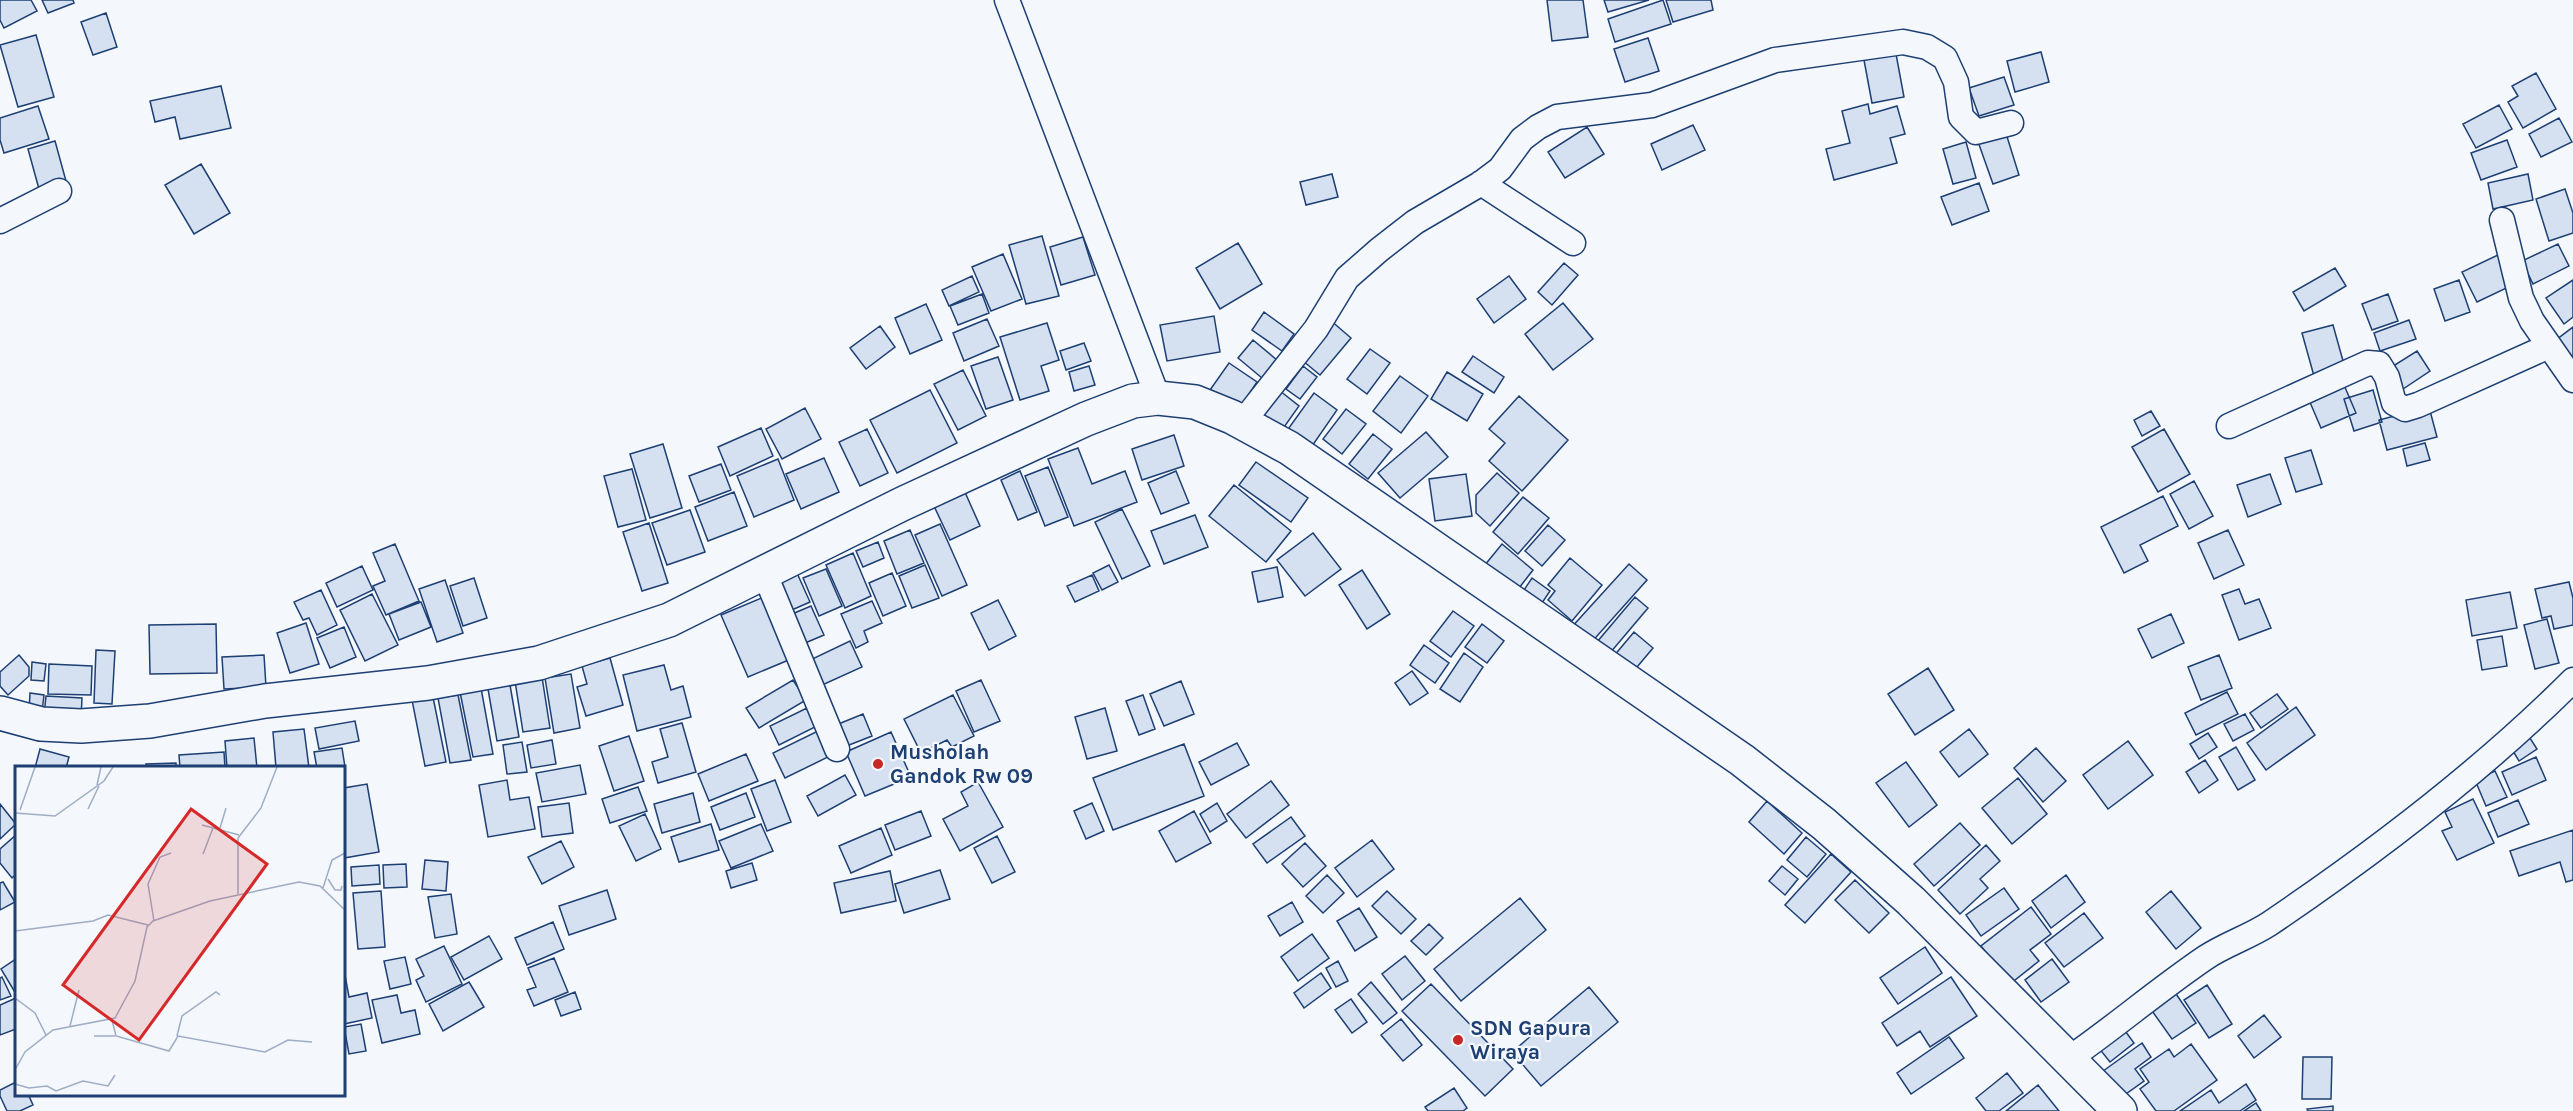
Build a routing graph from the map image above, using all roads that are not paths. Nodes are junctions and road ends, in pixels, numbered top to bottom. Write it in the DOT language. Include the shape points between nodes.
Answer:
graph roads {
  1 [pos="1007,0"];
  2 [pos="2011,123"];
  3 [pos="1481,183"];
  4 [pos="59,191"];
  5 [pos="2502,220"];
  6 [pos="0,221"];
  7 [pos="1573,243"];
  8 [pos="2549,346"];
  9 [pos="2573,380"];
  10 [pos="1158,398"];
  11 [pos="1242,423"];
  12 [pos="2229,426"];
  13 [pos="764,572"];
  14 [pos="2573,680"];
  15 [pos="0,714"];
  16 [pos="837,749"];
  17 [pos="2070,1058"];
  18 [pos="2120,1111"];
  1 -- 10 [label="street"];
  2 -- 3 [label="street" via="1976,132 1961,117 1956,82 1946,58 1927,47 1903,42 1775,60 1652,105 1557,117 1522,139 1500,169"];
  3 -- 7 [label="street"];
  3 -- 11 [label="street" via="1414,222 1347,278 1316,329"];
  4 -- 6 [label="street"];
  5 -- 8 [label="street" via="2521,298"];
  8 -- 9 [label="street"];
  8 -- 12 [label="street" via="2405,409 2394,403 2379,364 2368,363"];
  10 -- 11 [label="main road" via="1195,402"];
  10 -- 13 [label="main road" via="1133,401 1086,419"];
  11 -- 17 [label="main road" via="1289,448 1742,760 1824,824 1902,893"];
  13 -- 15 [label="main road" via="669,621 510,669 428,683 265,701 150,721 61,726"];
  13 -- 16 [label="street"];
  14 -- 17 [label="street" via="2536,718 2398,834 2266,926 2208,956"];
  17 -- 18 [label="main road"];
}
